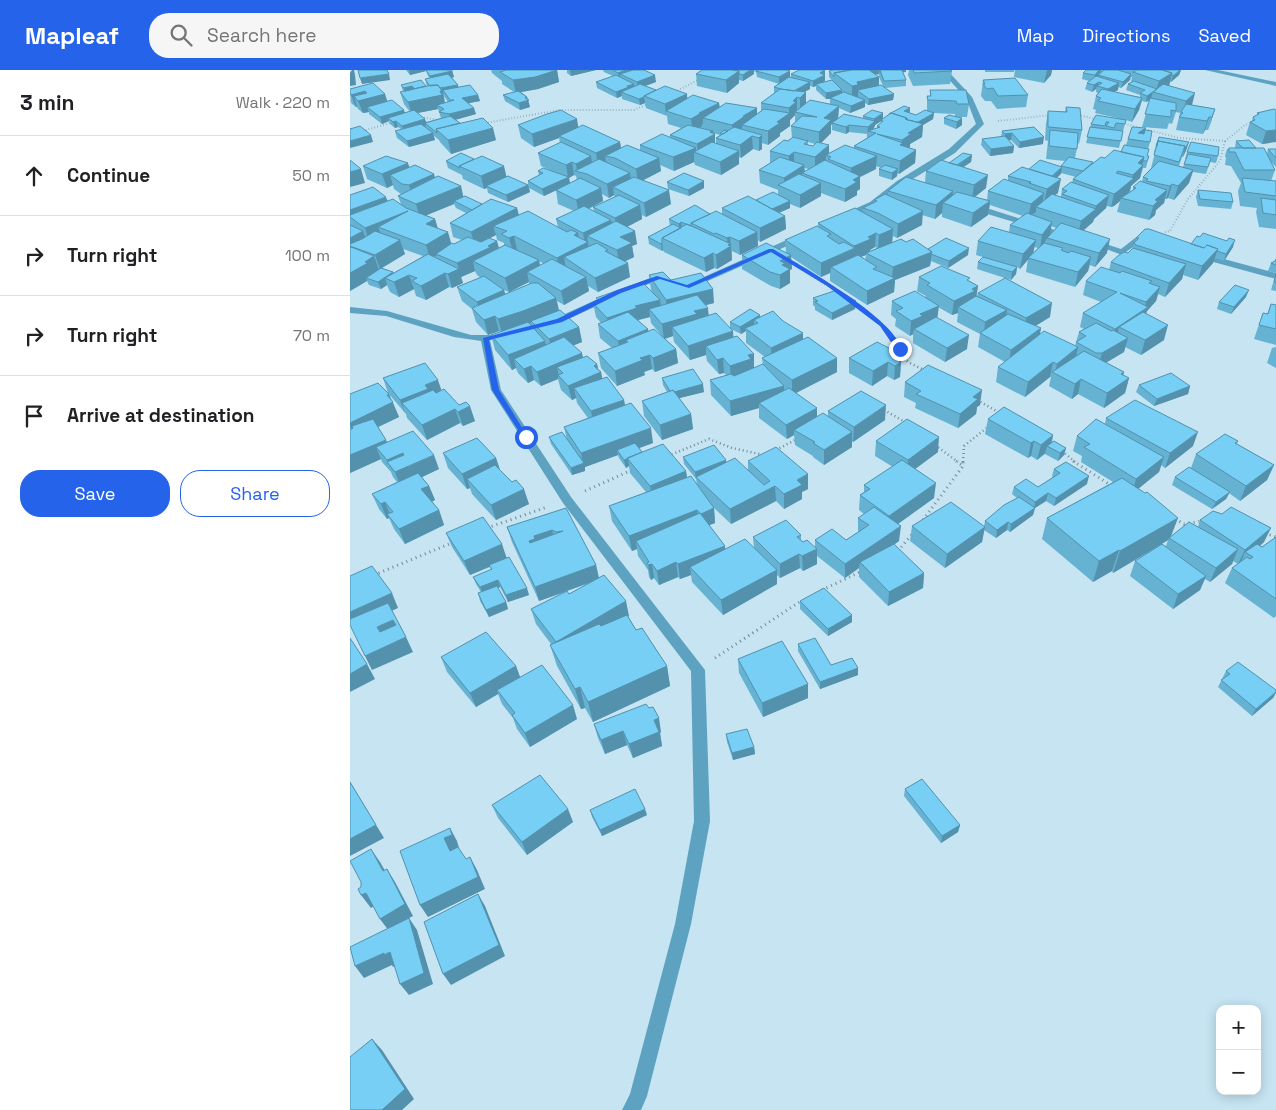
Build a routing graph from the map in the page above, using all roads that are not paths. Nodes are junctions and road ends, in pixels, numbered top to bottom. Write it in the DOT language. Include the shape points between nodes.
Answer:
graph roads {
  1 [pos="943,70"];
  2 [pos="1208,70"];
  3 [pos="1276,84"];
  4 [pos="961,202"];
  5 [pos="839,220"];
  6 [pos="813,231"];
  7 [pos="1157,243"];
  8 [pos="1193,253"];
  9 [pos="1276,276"];
  10 [pos="350,310"];
  11 [pos="485,339"];
  12 [pos="631,1110"];
  1 -- 5 [label="street" via="969,97 980,124 952,151 905,184"];
  2 -- 3 [label="street"];
  4 -- 7 [label="street" via="1122,252 1139,238"];
  6 -- 11 [label="street" via="687,287 660,277 559,320"];
  8 -- 9 [label="street"];
  10 -- 11 [label="street" via="390,314 459,335"];
  11 -- 12 [label="street" via="496,390 567,500 698,670 702,821 683,924 638,1096"];
}
